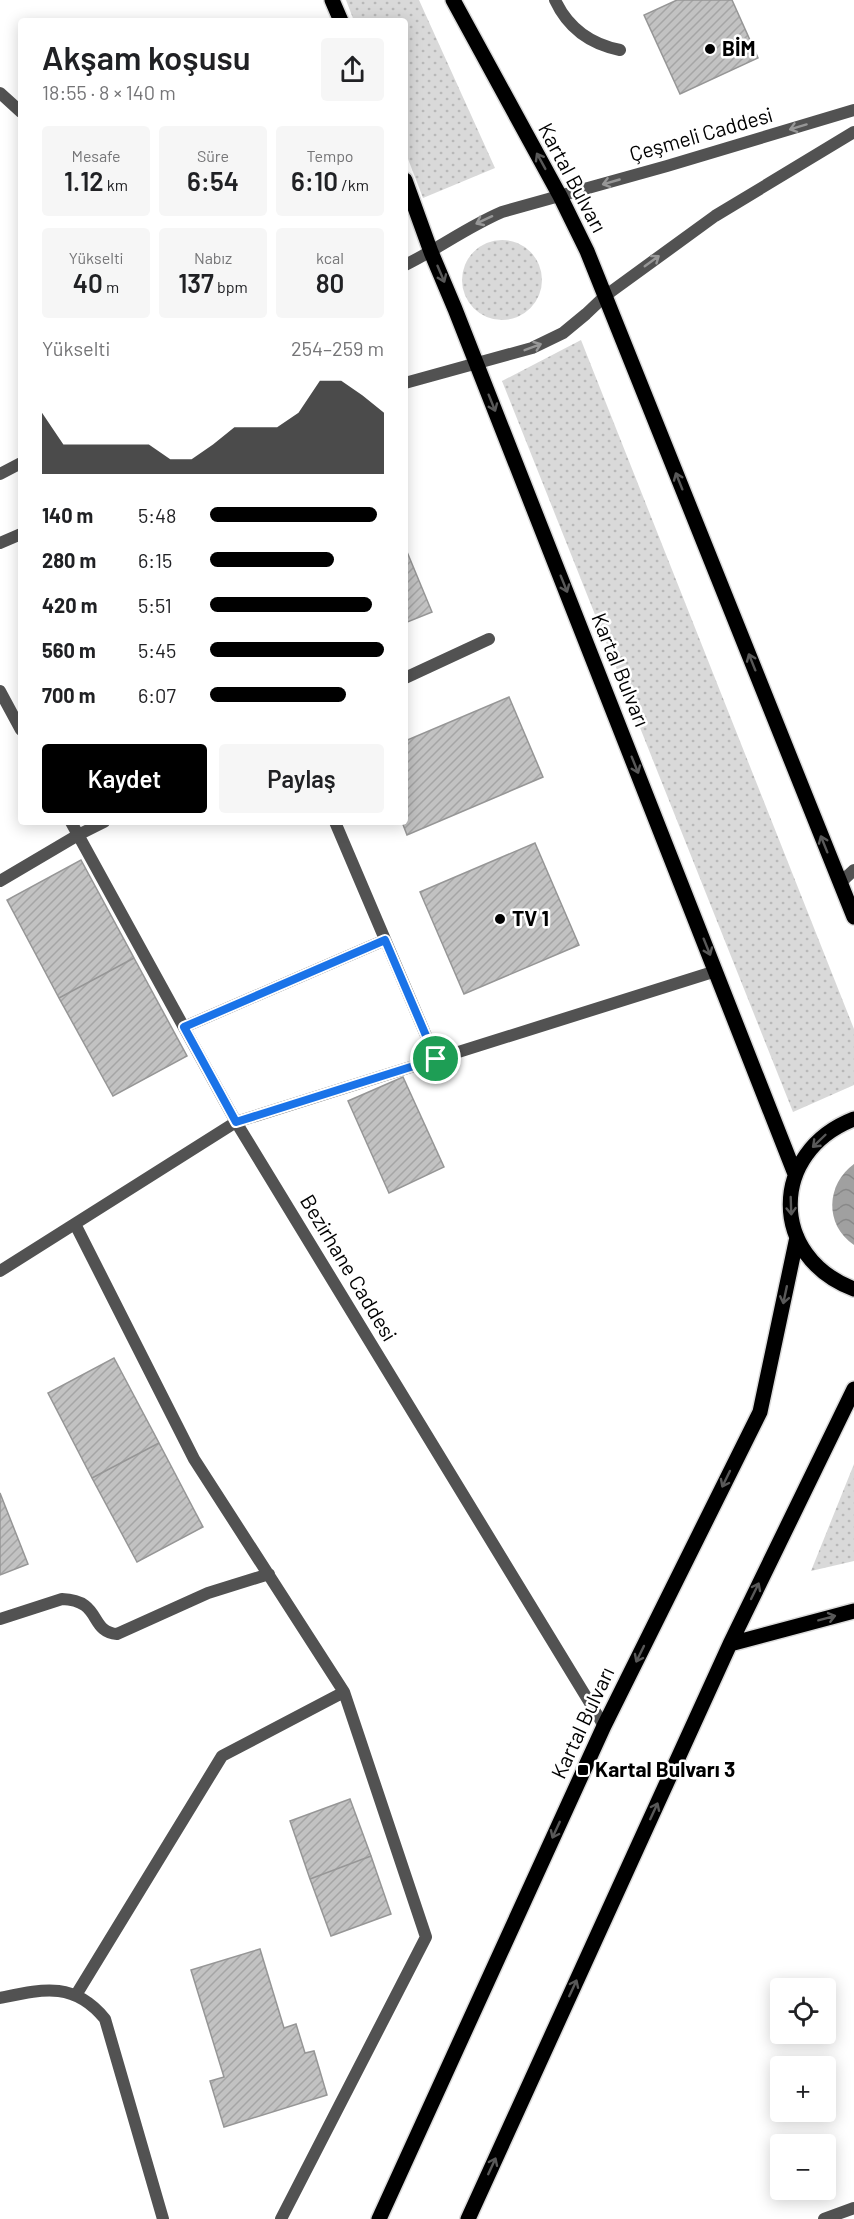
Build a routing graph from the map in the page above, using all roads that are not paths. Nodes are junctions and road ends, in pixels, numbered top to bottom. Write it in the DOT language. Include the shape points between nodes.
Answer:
graph roads {
  1 [pos="332,0"];
  2 [pos="453,0"];
  3 [pos="555,0"];
  4 [pos="340,18"];
  5 [pos="620,50"];
  6 [pos="0,93"];
  7 [pos="18,109"];
  8 [pos="854,110"];
  9 [pos="854,132"];
  10 [pos="408,188"];
  11 [pos="560,196"];
  12 [pos="431,252"];
  13 [pos="408,264"];
  14 [pos="605,296"];
  15 [pos="477,363"];
  16 [pos="408,382"];
  17 [pos="18,465"];
  18 [pos="0,474"];
  19 [pos="18,535"];
  20 [pos="0,543"];
  21 [pos="489,639"];
  22 [pos="408,677"];
  23 [pos="0,692"];
  24 [pos="18,725"];
  25 [pos="73,825"];
  26 [pos="98,825"];
  27 [pos="335,825"];
  28 [pos="78,835"];
  29 [pos="854,870"];
  30 [pos="0,881"];
  31 [pos="840,883"];
  32 [pos="854,917"];
  33 [pos="385,940"];
  34 [pos="716,971"];
  35 [pos="184,1027"];
  36 [pos="436,1059"];
  37 [pos="854,1119"];
  38 [pos="236,1122"];
  39 [pos="795,1174"];
  40 [pos="75,1224"];
  41 [pos="797,1237"];
  42 [pos="0,1271"];
  43 [pos="854,1289"];
  44 [pos="854,1389"];
  45 [pos="269,1574"];
  46 [pos="854,1611"];
  47 [pos="0,1619"];
  48 [pos="730,1644"];
  49 [pos="344,1692"];
  50 [pos="604,1726"];
  51 [pos="76,1995"];
  52 [pos="0,1998"];
  53 [pos="854,2208"];
  54 [pos="163,2219"];
  55 [pos="281,2219"];
  56 [pos="379,2219"];
  57 [pos="468,2219"];
  58 [pos="824,2219"];
  1 -- 4 [label="main road"];
  11 -- 2 [label="main road, Kartal Bulvarı, one-way"];
  3 -- 5 [label="street" via="583,36"];
  6 -- 7 [label="street"];
  8 -- 11 [label="street, Çeşmeli Caddesi, one-way"];
  14 -- 9 [label="street, one-way" via="715,216"];
  10 -- 12 [label="main road, Kartal Bulvarı"];
  11 -- 12 [label="street, Çeşmeli Caddesi, one-way" via="479,222"];
  11 -- 14 [label="main road, Kartal Bulvarı"];
  12 -- 13 [label="street, Çeşmeli Caddesi"];
  12 -- 15 [label="main road, Kartal Bulvarı, one-way"];
  15 -- 14 [label="street, one-way" via="550,340 574,325"];
  31 -- 14 [label="main road, Kartal Bulvarı, one-way"];
  15 -- 16 [label="street"];
  15 -- 34 [label="main road, Kartal Bulvarı, one-way"];
  17 -- 18 [label="street"];
  19 -- 20 [label="street"];
  21 -- 22 [label="street"];
  23 -- 24 [label="street"];
  25 -- 28 [label="street, Bezirhane Caddesi"];
  26 -- 28 [label="street"];
  27 -- 33 [label="street"];
  28 -- 30 [label="street"];
  28 -- 35 [label="street, Bezirhane Caddesi"];
  29 -- 31 [label="street"];
  31 -- 32 [label="main road, Kartal Bulvarı"];
  33 -- 35 [label="street"];
  33 -- 36 [label="street"];
  34 -- 36 [label="street"];
  34 -- 39 [label="main road, Kartal Bulvarı"];
  35 -- 38 [label="street, Bezirhane Caddesi"];
  36 -- 38 [label="street"];
  37 -- 39 [label="main road, one-way" via="819,1139"];
  38 -- 40 [label="street"];
  38 -- 50 [label="street, Bezirhane Caddesi"];
  39 -- 41 [label="main road, one-way" via="790,1195"];
  40 -- 42 [label="street"];
  40 -- 45 [label="street" via="194,1459"];
  41 -- 43 [label="main road" via="821,1272"];
  41 -- 50 [label="main road, Kartal Bulvarı, one-way" via="760,1412"];
  48 -- 44 [label="main road, one-way"];
  45 -- 47 [label="street" via="208,1593 117,1634 105,1631 89,1608 72,1599"];
  45 -- 49 [label="street"];
  48 -- 46 [label="main road, one-way"];
  57 -- 48 [label="main road, one-way"];
  49 -- 51 [label="street" via="222,1756"];
  49 -- 55 [label="street" via="426,1937"];
  50 -- 56 [label="main road, Kartal Bulvarı, one-way"];
  51 -- 52 [label="street" via="45,1989"];
  51 -- 54 [label="street" via="105,2019"];
  53 -- 58 [label="street"];
}
